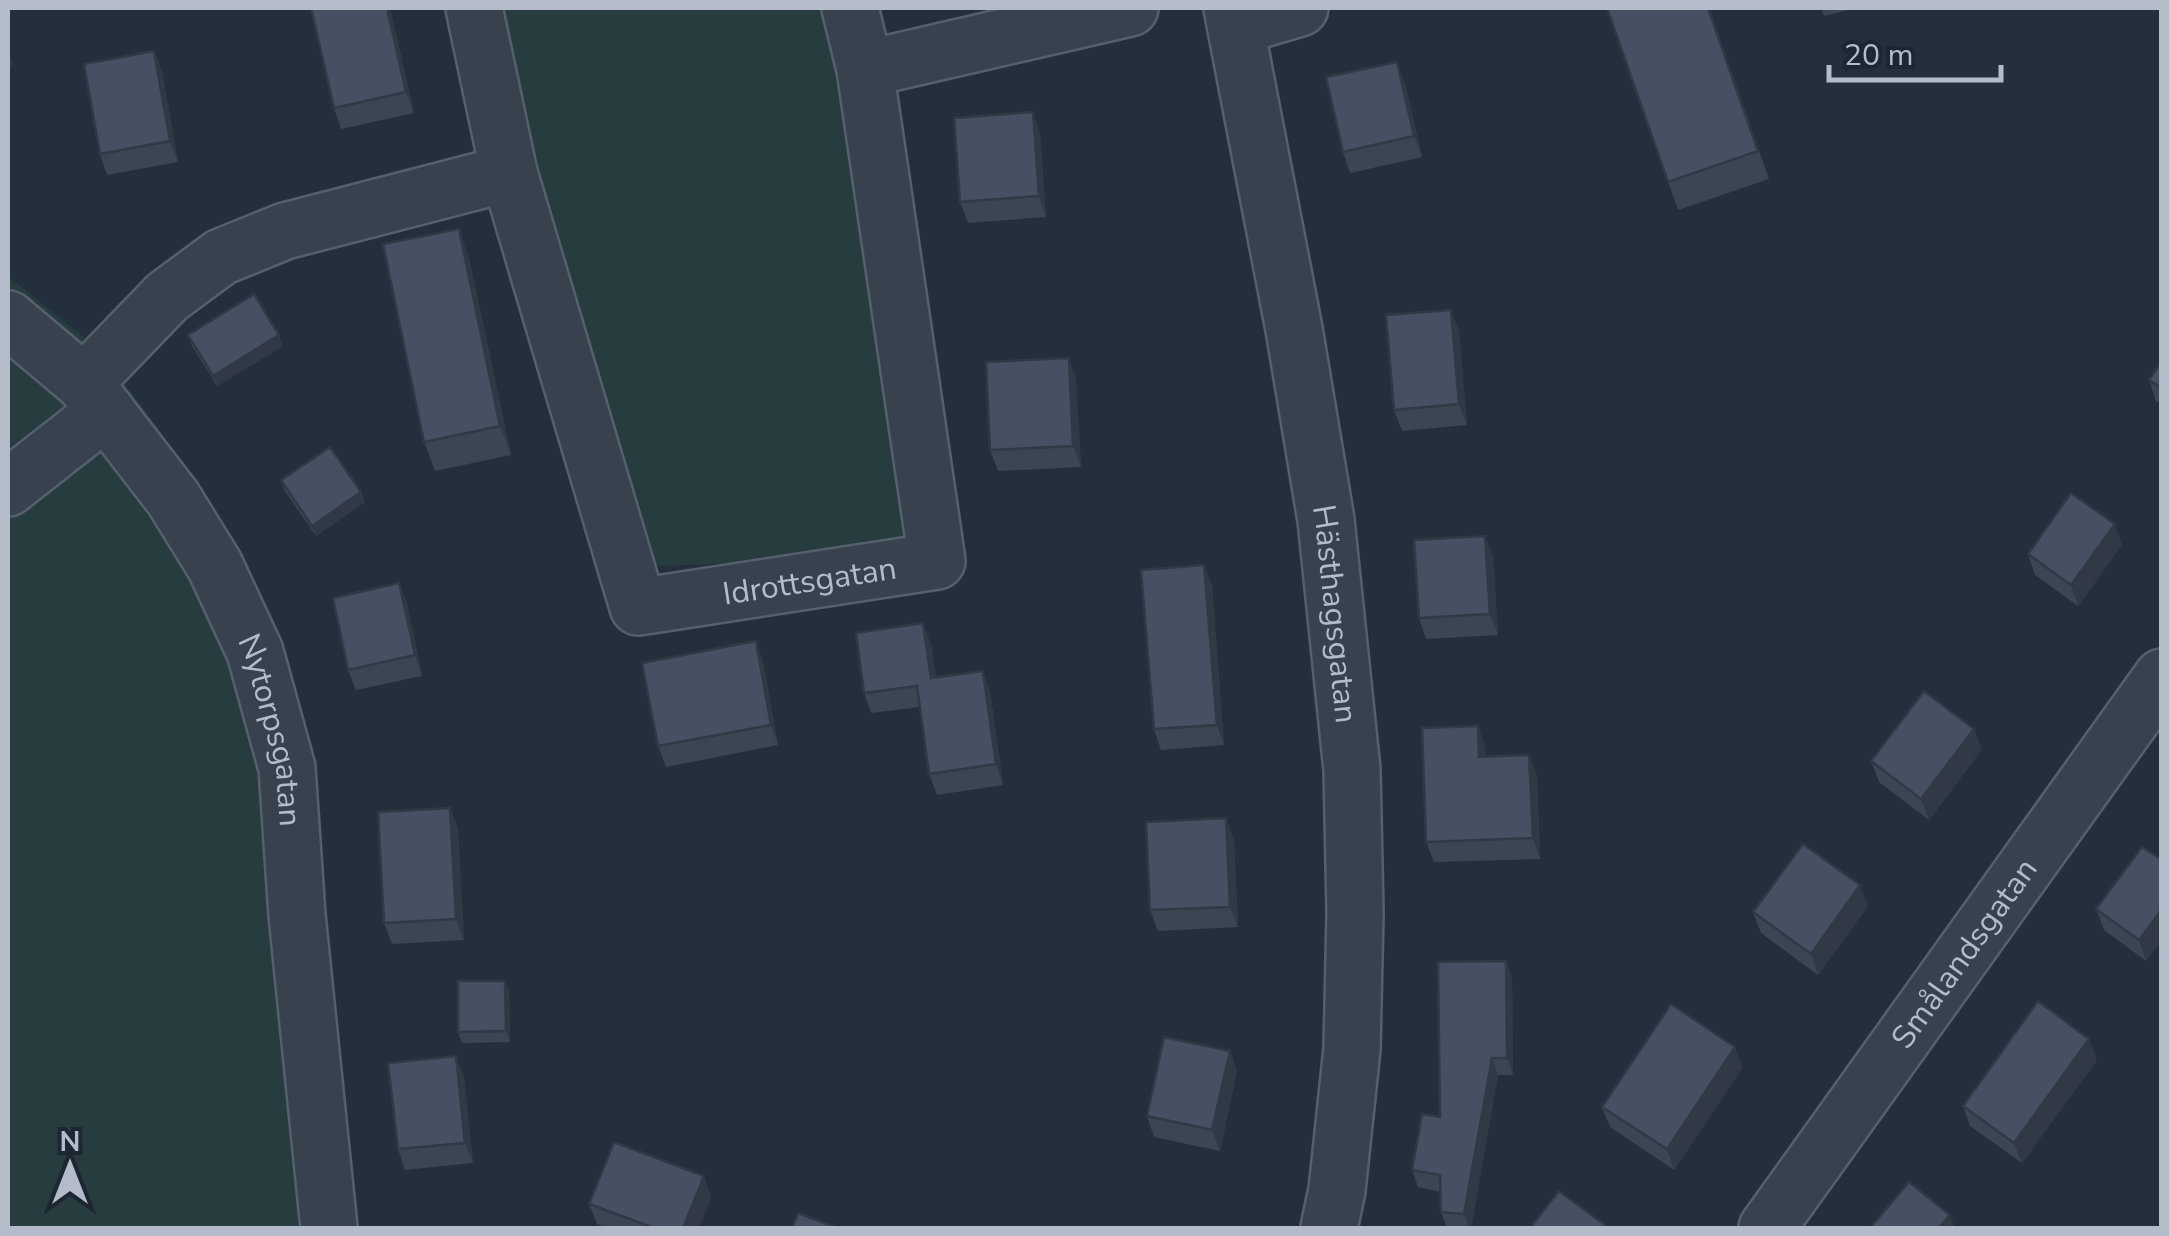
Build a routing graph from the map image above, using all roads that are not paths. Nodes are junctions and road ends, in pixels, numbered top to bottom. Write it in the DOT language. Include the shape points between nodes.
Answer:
graph roads {
  1 [pos="474,8"];
  2 [pos="850,8"];
  3 [pos="1130,8"];
  4 [pos="1300,8"];
  5 [pos="1234,18"];
  6 [pos="865,69"];
  7 [pos="509,172"];
  8 [pos="8,319"];
  9 [pos="95,397"];
  10 [pos="8,488"];
  11 [pos="2162,677"];
  12 [pos="332,1227"];
  13 [pos="1329,1228"];
  14 [pos="1768,1228"];
  1 -- 7 [label="street, Idrottsgatan"];
  2 -- 6 [label="street, Idrottsgatan"];
  3 -- 6 [label="street"];
  4 -- 5 [label="street"];
  5 -- 13 [label="street, Hästhagsgatan" via="1322,501 1352,770 1352,1049"];
  6 -- 7 [label="street, Idrottsgatan" via="937,560 638,607"];
  7 -- 9 [label="street" via="285,231 220,257 167,298"];
  8 -- 9 [label="street, Nytorpsgatan"];
  9 -- 10 [label="street"];
  9 -- 12 [label="street, Nytorpsgatan" via="174,498 255,652 287,768"];
  11 -- 14 [label="street, Smålandsgatan"];
}
